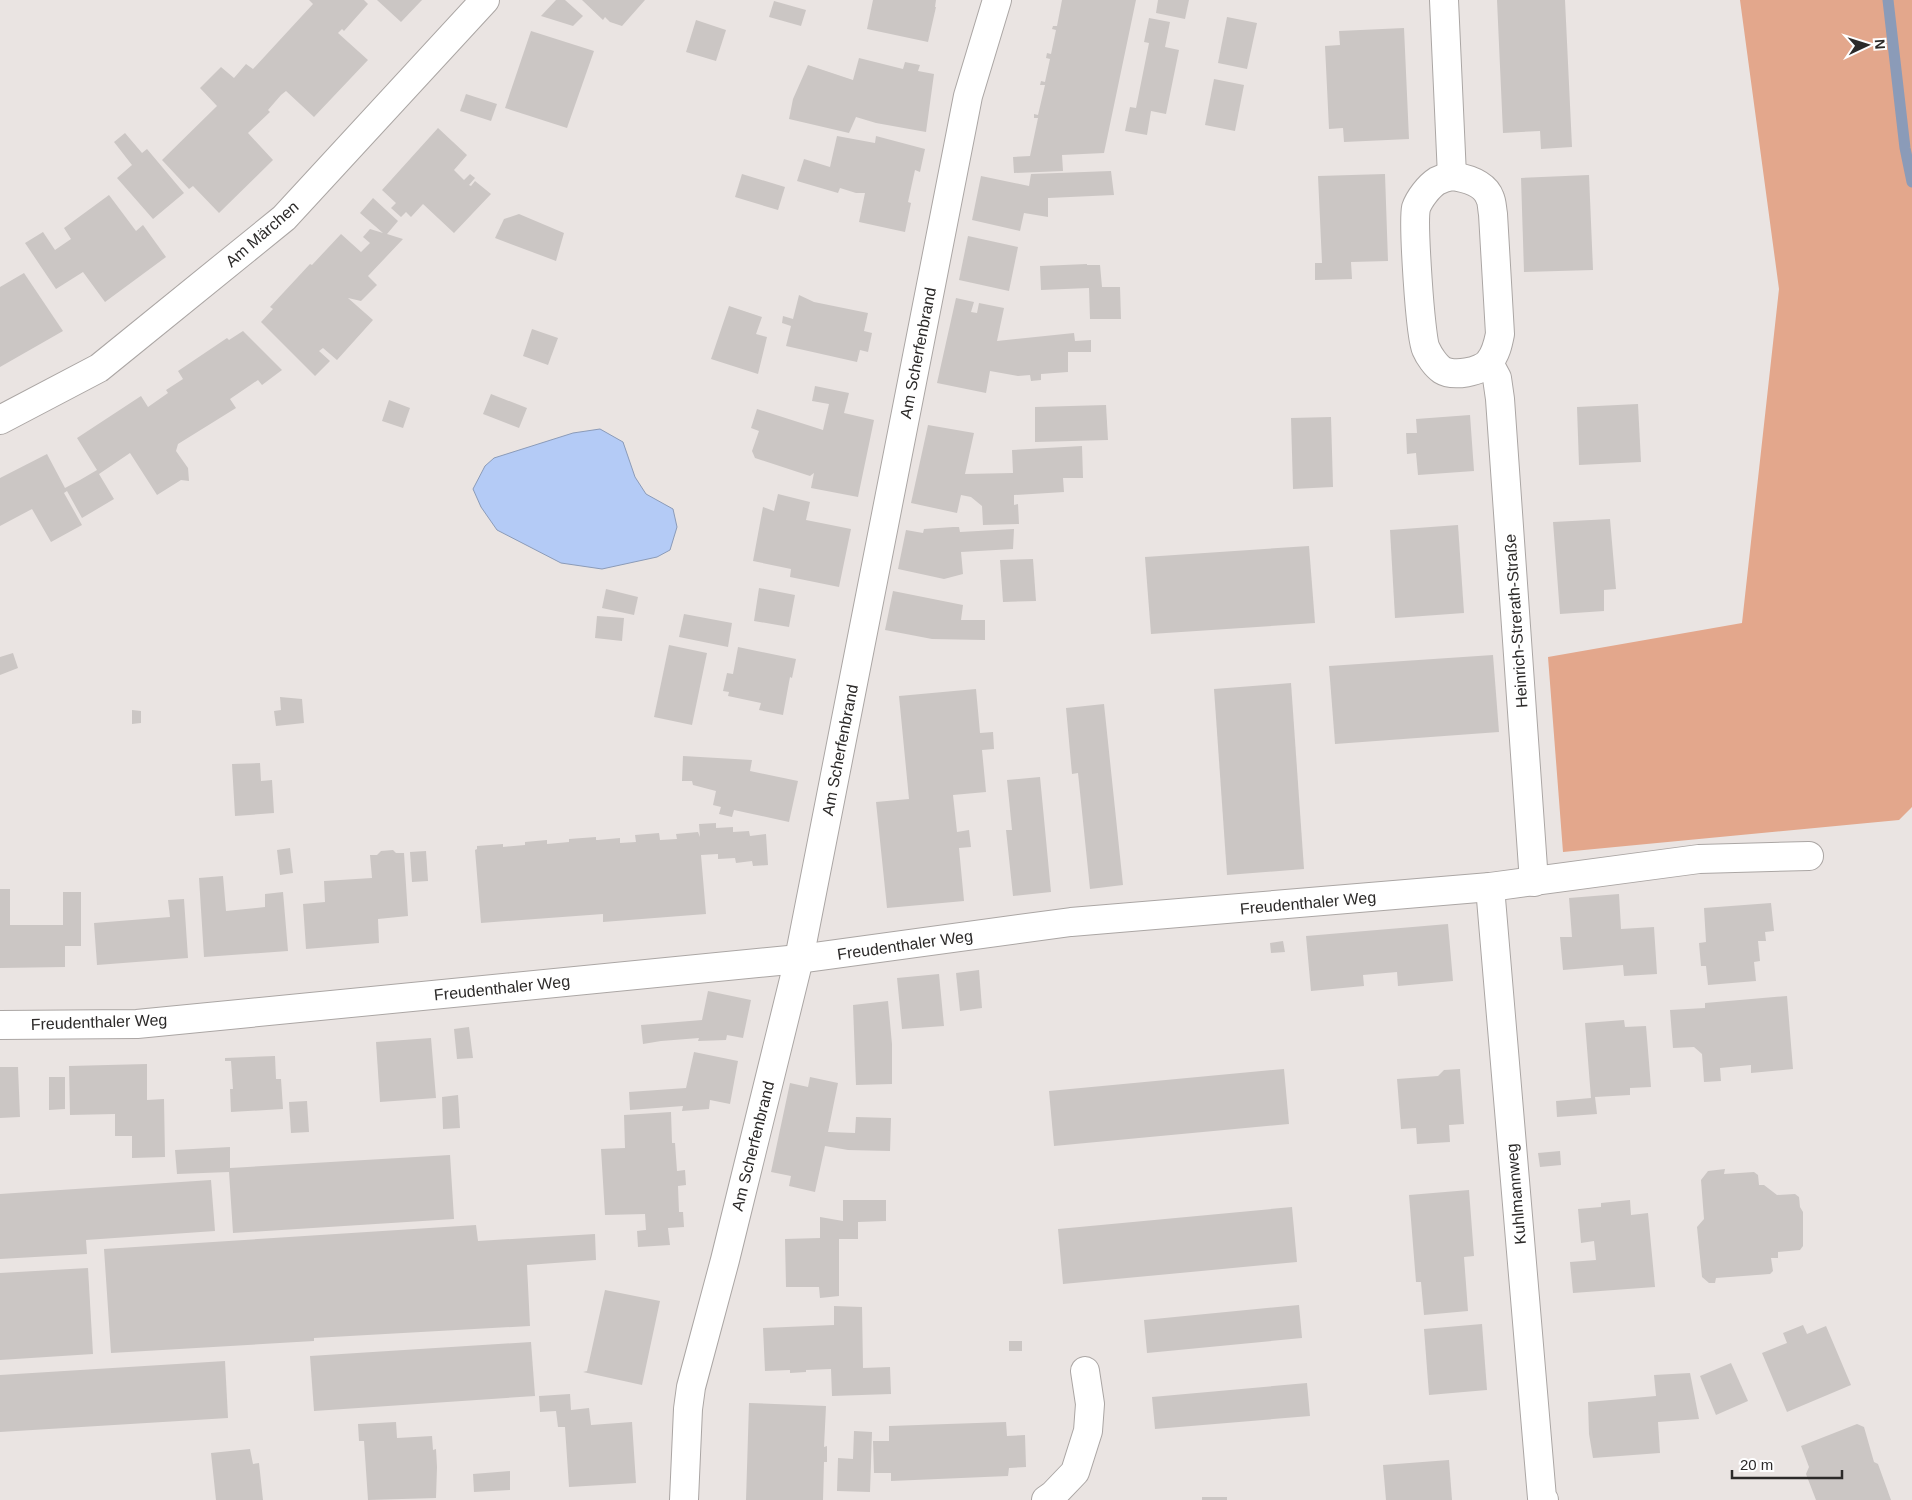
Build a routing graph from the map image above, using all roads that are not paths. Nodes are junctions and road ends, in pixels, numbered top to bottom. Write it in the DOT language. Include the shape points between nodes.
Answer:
graph roads {
  1 [pos="484,0"];
  2 [pos="997,0"];
  3 [pos="1444,0"];
  4 [pos="1452,176"];
  5 [pos="1489,362"];
  6 [pos="0,420"];
  7 [pos="1809,856"];
  8 [pos="1534,882"];
  9 [pos="1490,887"];
  10 [pos="799,959"];
  11 [pos="0,1025"];
  12 [pos="1085,1371"];
  13 [pos="684,1500"];
  14 [pos="1046,1500"];
  15 [pos="1544,1500"];
  1 -- 6 [label="street, Am Märchen" via="284,218 99,368"];
  2 -- 10 [label="street, Am Scherfenbrand" via="968,96"];
  3 -- 4 [label="street"];
  4 -- 5 [label="street" via="1479,184 1490,196 1500,334 1497,349"];
  4 -- 5 [label="street" via="1437,181 1416,208 1425,348 1443,371 1478,370"];
  5 -- 8 [label="street, Heinrich-Strerath-Straße" via="1497,378 1500,399"];
  7 -- 8 [label="street, Freudenthaler Weg" via="1699,859"];
  8 -- 9 [label="street, Freudenthaler Weg"];
  9 -- 10 [label="street, Freudenthaler Weg" via="1070,922"];
  9 -- 15 [label="street, Kuhlmannweg"];
  10 -- 11 [label="street, Freudenthaler Weg" via="137,1024"];
  10 -- 13 [label="street, Am Scherfenbrand" via="691,1387"];
  12 -- 14 [label="street" via="1090,1404 1088,1431 1075,1472"];
}
